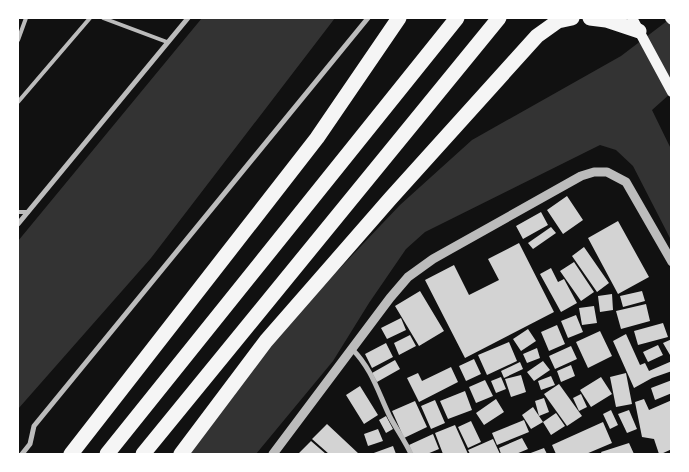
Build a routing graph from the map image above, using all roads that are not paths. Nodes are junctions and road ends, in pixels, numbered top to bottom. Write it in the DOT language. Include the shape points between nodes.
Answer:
graph roads {
  1 [pos="26,18"];
  2 [pos="90,18"];
  3 [pos="103,18"];
  4 [pos="188,18"];
  5 [pos="368,18"];
  6 [pos="399,18"];
  7 [pos="457,18"];
  8 [pos="498,18"];
  9 [pos="572,18"];
  10 [pos="590,18"];
  11 [pos="632,18"];
  12 [pos="641,34"];
  13 [pos="18,40"];
  14 [pos="167,42"];
  15 [pos="672,92"];
  16 [pos="18,102"];
  17 [pos="18,212"];
  18 [pos="28,212"];
  19 [pos="18,224"];
  20 [pos="671,260"];
  21 [pos="352,350"];
  22 [pos="22,454"];
  23 [pos="71,454"];
  24 [pos="107,454"];
  25 [pos="144,454"];
  26 [pos="181,454"];
  27 [pos="273,454"];
  28 [pos="411,454"];
  1 -- 13 [label="lane"];
  2 -- 16 [label="lane"];
  3 -- 14 [label="lane"];
  4 -- 14 [label="street"];
  5 -- 22 [label="street" via="34,426 30,444"];
  6 -- 23 [label="highway" via="317,138"];
  7 -- 24 [label="highway"];
  8 -- 25 [label="highway"];
  9 -- 26 [label="highway" via="558,22 537,36 390,199 266,341"];
  10 -- 12 [label="highway" via="606,20"];
  11 -- 12 [label="main road"];
  12 -- 15 [label="main road"];
  14 -- 18 [label="street"];
  17 -- 18 [label="lane"];
  18 -- 19 [label="street"];
  20 -- 21 [label="street" via="626,182 607,172 594,172 581,176 433,259 408,277"];
  21 -- 27 [label="street"];
  21 -- 28 [label="street" via="368,369"];
}
